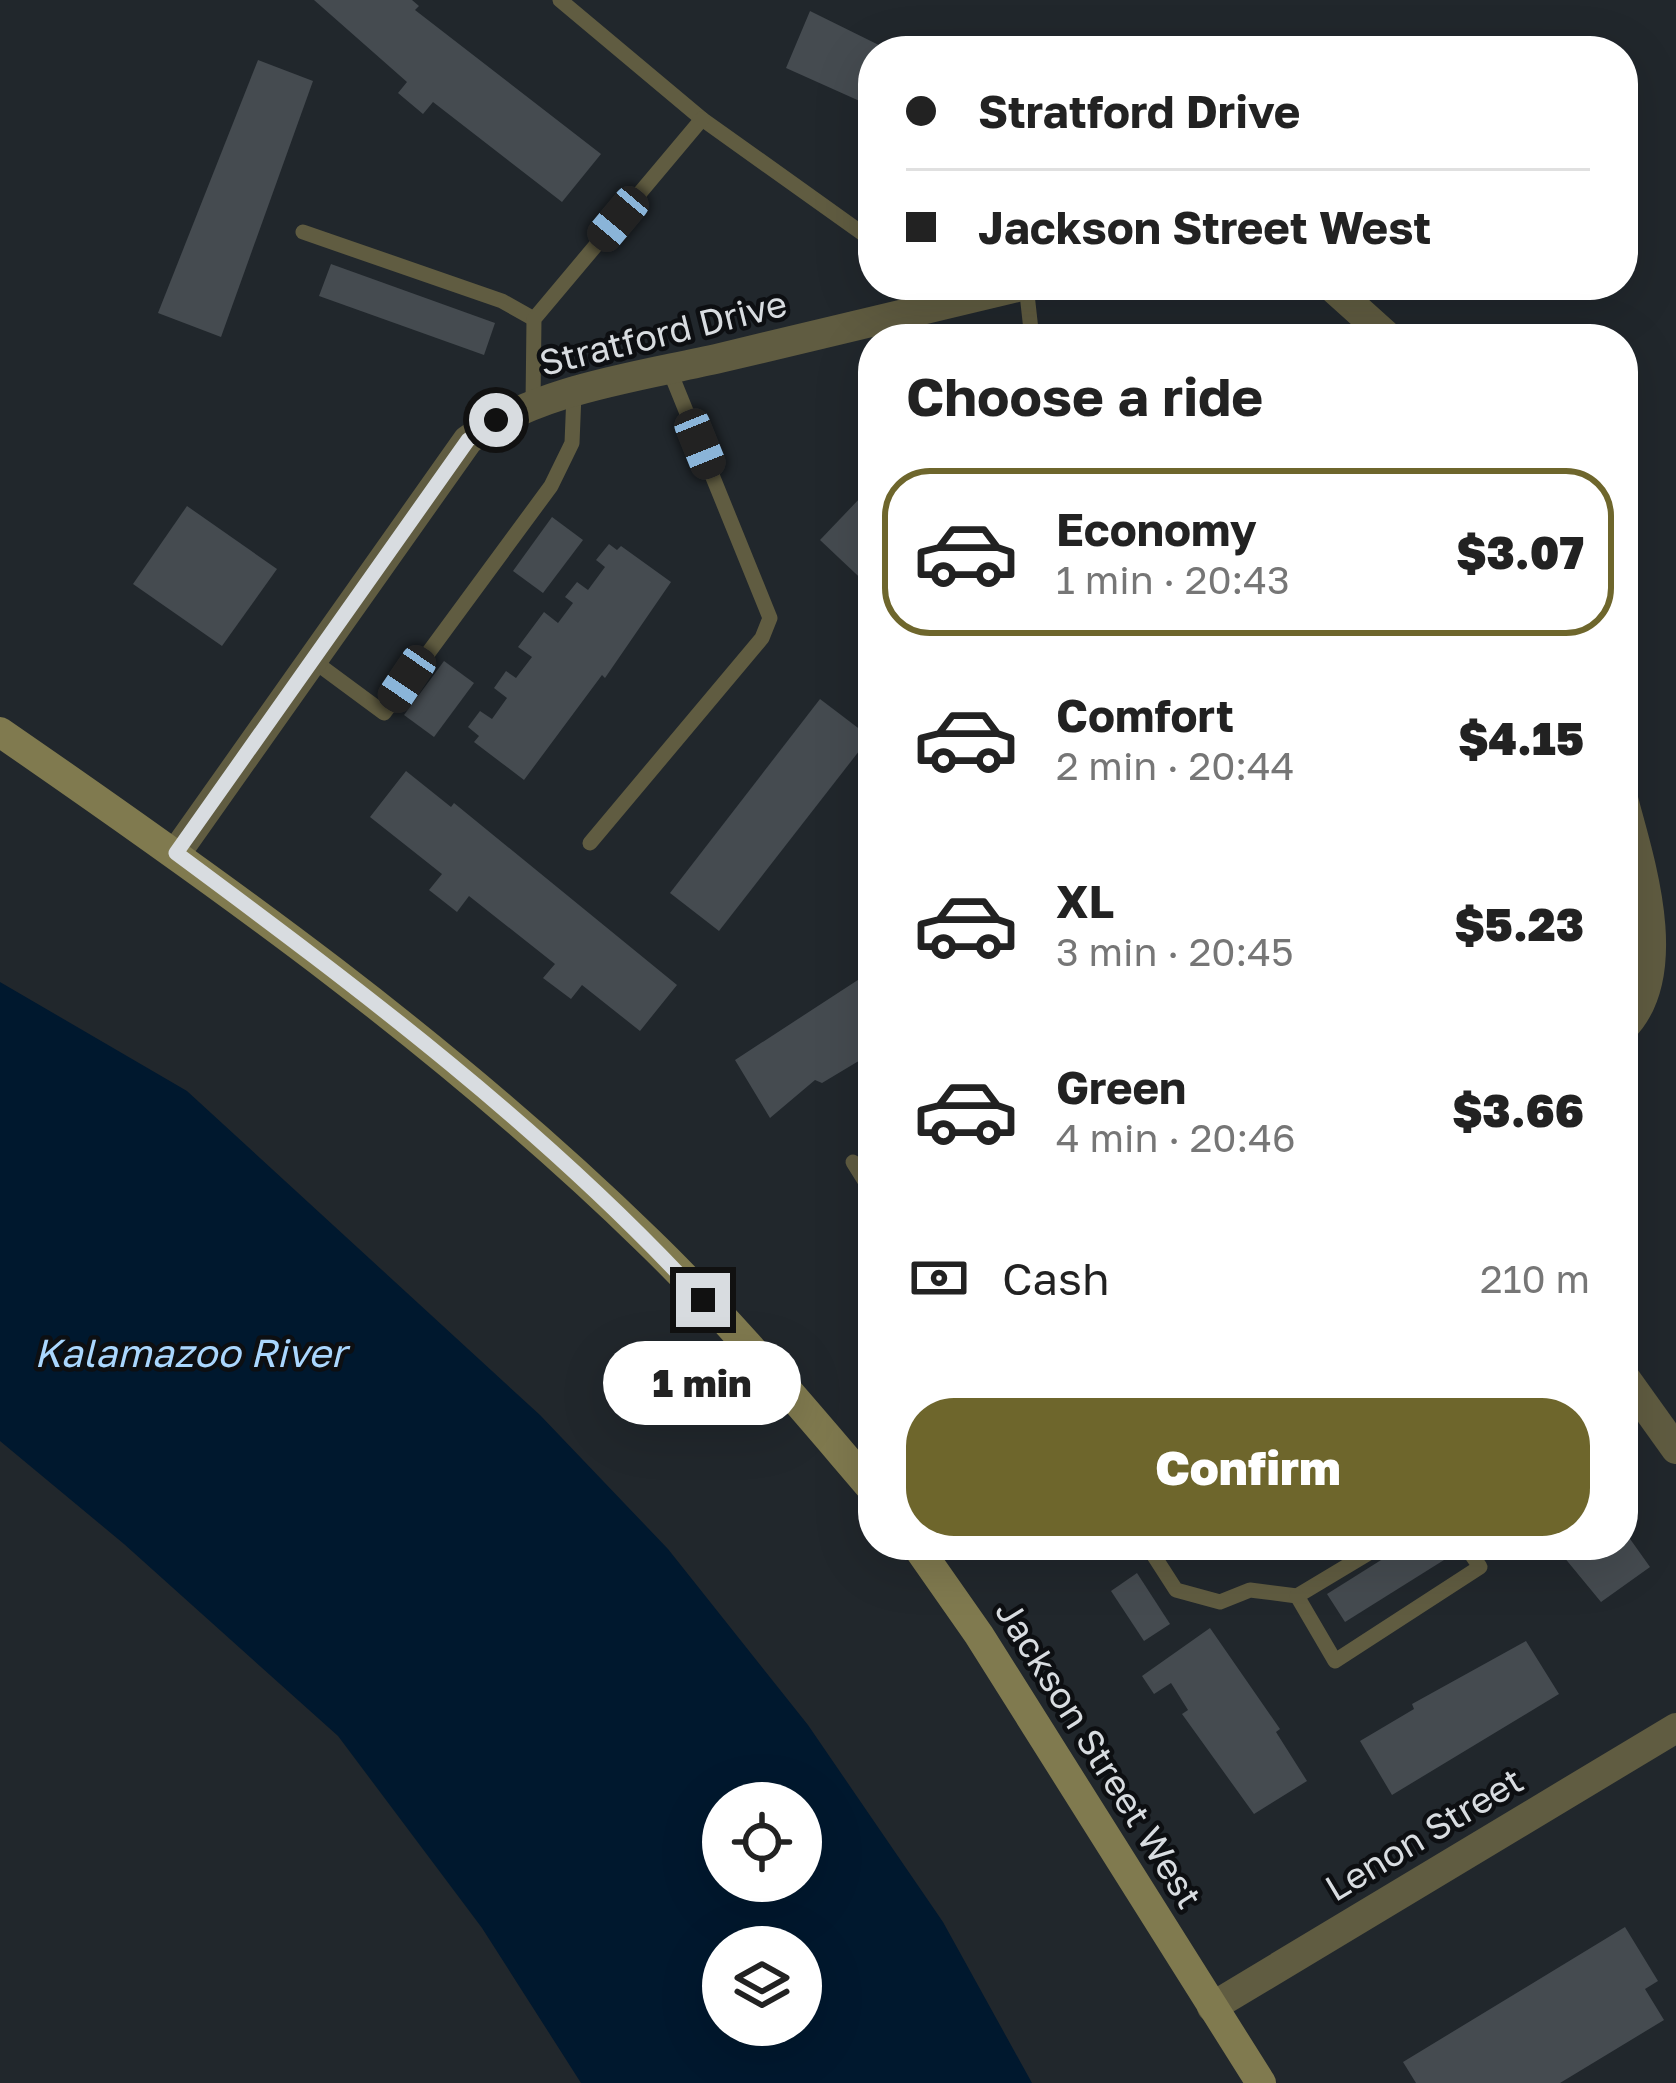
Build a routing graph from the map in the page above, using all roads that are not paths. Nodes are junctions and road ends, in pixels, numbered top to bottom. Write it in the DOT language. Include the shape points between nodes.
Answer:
graph roads {
  1 [pos="560,0"];
  2 [pos="702,119"];
  3 [pos="858,230"];
  4 [pos="303,232"];
  5 [pos="904,300"];
  6 [pos="1347,300"];
  7 [pos="534,319"];
  8 [pos="1373,324"];
  9 [pos="669,369"];
  10 [pos="574,394"];
  11 [pos="533,404"];
  12 [pos="315,662"];
  13 [pos="0,732"];
  14 [pos="590,843"];
  15 [pos="176,853"];
  16 [pos="1638,853"];
  17 [pos="1638,1012"];
  18 [pos="853,1162"];
  19 [pos="858,1170"];
  20 [pos="1638,1396"];
  21 [pos="1676,1449"];
  22 [pos="858,1473"];
  23 [pos="927,1560"];
  24 [pos="1157,1560"];
  25 [pos="1357,1560"];
  26 [pos="1475,1560"];
  27 [pos="1297,1596"];
  28 [pos="1676,1728"];
  29 [pos="1212,2007"];
  30 [pos="1261,2083"];
  1 -- 2 [label="lane"];
  2 -- 3 [label="lane"];
  2 -- 7 [label="lane"];
  4 -- 7 [label="lane"];
  5 -- 9 [label="street, Stratford Drive"];
  6 -- 8 [label="street"];
  7 -- 11 [label="lane"];
  9 -- 10 [label="street, Stratford Drive"];
  9 -- 14 [label="lane" via="770,618 762,638"];
  10 -- 11 [label="street, Stratford Drive"];
  10 -- 12 [label="lane" via="572,443 551,486 384,712"];
  11 -- 12 [label="street, Stratford Drive" via="468,440"];
  12 -- 15 [label="street, Stratford Drive"];
  13 -- 15 [label="street"];
  15 -- 22 [label="street" via="470,1078 648,1240"];
  16 -- 17 [label="street" via="1658,925"];
  18 -- 19 [label="lane"];
  20 -- 21 [label="street"];
  23 -- 29 [label="street, Jackson Street West"];
  24 -- 27 [label="lane" via="1176,1590 1220,1602 1250,1590"];
  25 -- 27 [label="lane"];
  26 -- 27 [label="lane" via="1480,1568 1334,1661"];
  28 -- 29 [label="street, Lenon Street"];
  29 -- 30 [label="street, Jackson Street West"];
}
